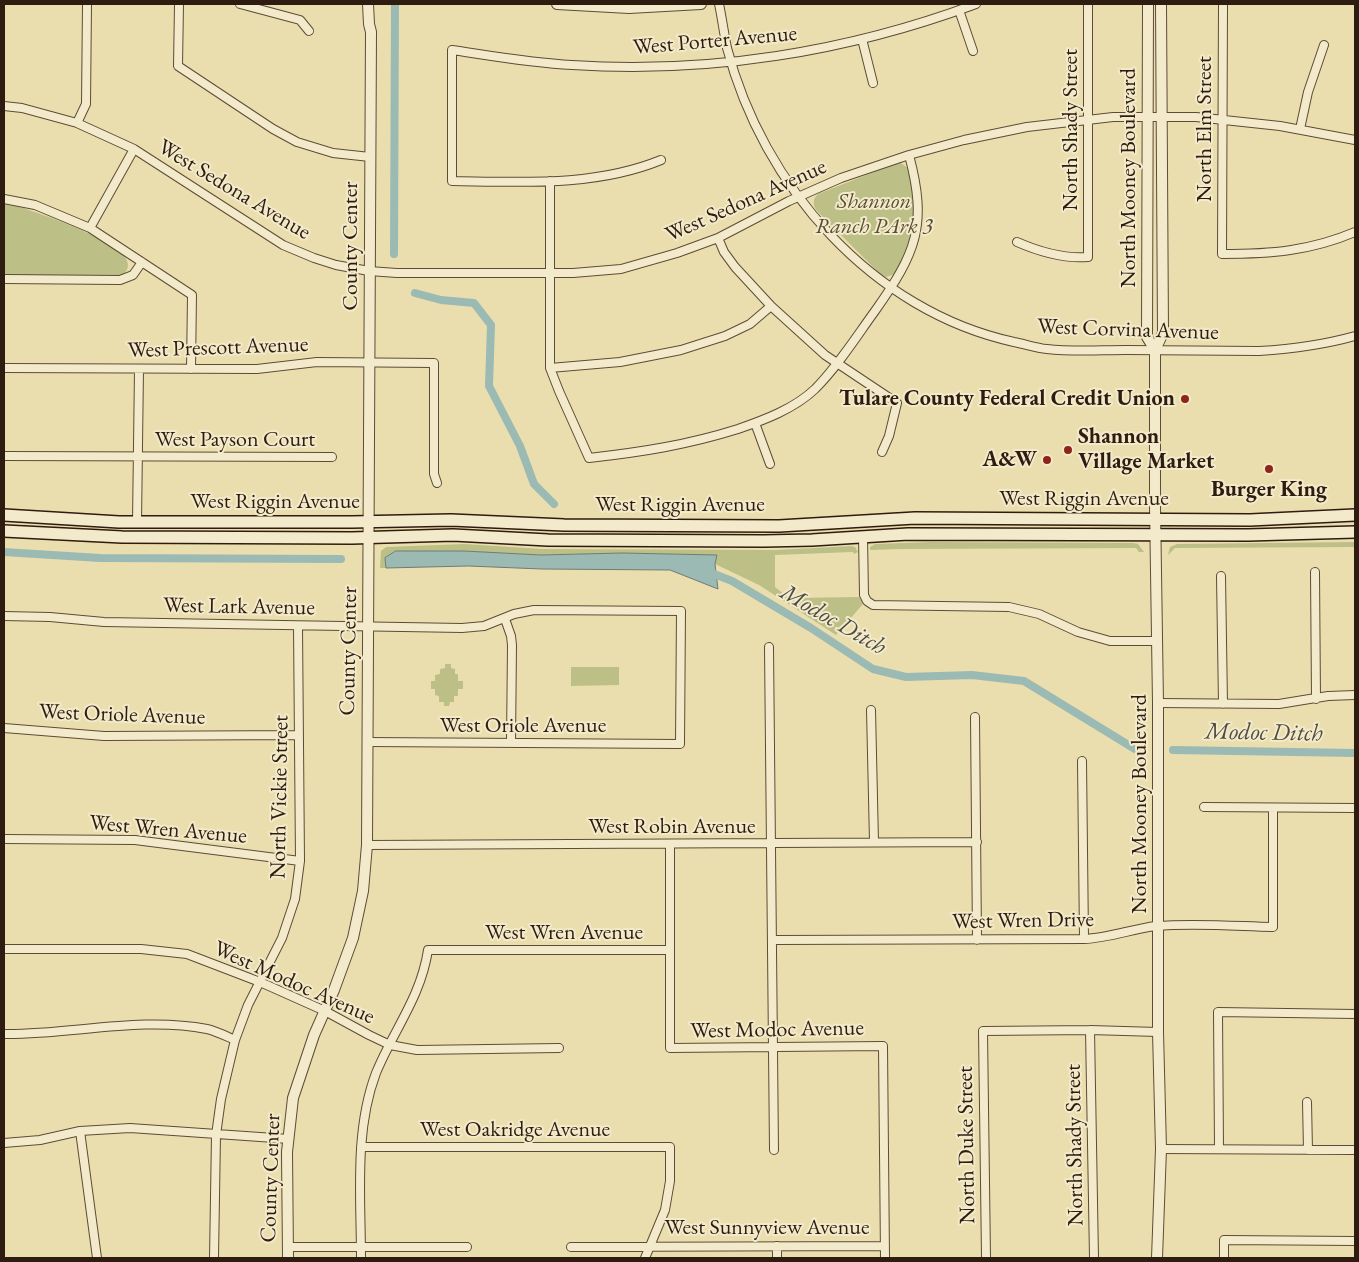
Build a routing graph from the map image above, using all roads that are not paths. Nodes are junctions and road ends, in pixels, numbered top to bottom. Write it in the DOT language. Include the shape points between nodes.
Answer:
graph roads {
  1 [pos="88,4"];
  2 [pos="179,4"];
  3 [pos="240,4"];
  4 [pos="368,4"];
  5 [pos="375,4"];
  6 [pos="557,4"];
  7 [pos="701,4"];
  8 [pos="719,4"];
  9 [pos="976,4"];
  10 [pos="1088,4"];
  11 [pos="1148,4"];
  12 [pos="1161,4"];
  13 [pos="1223,4"];
  14 [pos="959,10"];
  15 [pos="309,31"];
  16 [pos="371,32"];
  17 [pos="862,39"];
  18 [pos="1324,46"];
  19 [pos="974,51"];
  20 [pos="732,62"];
  21 [pos="873,83"];
  22 [pos="4,106"];
  23 [pos="1149,116"];
  24 [pos="1161,116"];
  25 [pos="1088,119"];
  26 [pos="1222,119"];
  27 [pos="77,123"];
  28 [pos="1300,129"];
  29 [pos="1355,140"];
  30 [pos="134,149"];
  31 [pos="909,155"];
  32 [pos="370,157"];
  33 [pos="661,160"];
  34 [pos="550,181"];
  35 [pos="799,197"];
  36 [pos="4,199"];
  37 [pos="90,228"];
  38 [pos="1355,232"];
  39 [pos="718,238"];
  40 [pos="1017,242"];
  41 [pos="142,262"];
  42 [pos="369,271"];
  43 [pos="550,273"];
  44 [pos="4,279"];
  45 [pos="891,288"];
  46 [pos="772,306"];
  47 [pos="1355,336"];
  48 [pos="1155,350"];
  49 [pos="369,363"];
  50 [pos="837,363"];
  51 [pos="4,368"];
  52 [pos="550,368"];
  53 [pos="139,369"];
  54 [pos="191,369"];
  55 [pos="755,423"];
  56 [pos="882,452"];
  57 [pos="4,456"];
  58 [pos="137,457"];
  59 [pos="332,457"];
  60 [pos="770,464"];
  61 [pos="437,483"];
  62 [pos="4,515"];
  63 [pos="1355,515"];
  64 [pos="1155,520"];
  65 [pos="137,522"];
  66 [pos="369,522"];
  67 [pos="4,530"];
  68 [pos="34,532"];
  69 [pos="1355,532"];
  70 [pos="1156,534"];
  71 [pos="863,536"];
  72 [pos="369,538"];
  73 [pos="1315,572"];
  74 [pos="1221,576"];
  75 [pos="4,616"];
  76 [pos="505,619"];
  77 [pos="298,626"];
  78 [pos="368,626"];
  79 [pos="1157,641"];
  80 [pos="769,647"];
  81 [pos="1355,695"];
  82 [pos="1316,699"];
  83 [pos="1158,703"];
  84 [pos="1223,704"];
  85 [pos="871,710"];
  86 [pos="974,717"];
  87 [pos="4,728"];
  88 [pos="299,735"];
  89 [pos="367,742"];
  90 [pos="511,743"];
  91 [pos="680,744"];
  92 [pos="1082,761"];
  93 [pos="1204,807"];
  94 [pos="1273,808"];
  95 [pos="1355,808"];
  96 [pos="4,839"];
  97 [pos="874,842"];
  98 [pos="977,842"];
  99 [pos="770,844"];
  100 [pos="367,845"];
  101 [pos="670,845"];
  102 [pos="300,861"];
  103 [pos="1159,926"];
  104 [pos="772,940"];
  105 [pos="977,940"];
  106 [pos="1084,940"];
  107 [pos="4,949"];
  108 [pos="670,950"];
  109 [pos="260,982"];
  110 [pos="325,1011"];
  111 [pos="1355,1014"];
  112 [pos="1090,1030"];
  113 [pos="1158,1032"];
  114 [pos="4,1034"];
  115 [pos="236,1040"];
  116 [pos="390,1045"];
  117 [pos="559,1048"];
  118 [pos="774,1048"];
  119 [pos="1307,1102"];
  120 [pos="80,1131"];
  121 [pos="216,1135"];
  122 [pos="289,1140"];
  123 [pos="4,1143"];
  124 [pos="361,1148"];
  125 [pos="1161,1149"];
  126 [pos="1219,1149"];
  127 [pos="774,1150"];
  128 [pos="1308,1150"];
  129 [pos="1355,1150"];
  130 [pos="1355,1240"];
  131 [pos="361,1246"];
  132 [pos="649,1246"];
  133 [pos="777,1246"];
  134 [pos="885,1246"];
  135 [pos="288,1247"];
  136 [pos="467,1247"];
  137 [pos="571,1247"];
  138 [pos="97,1258"];
  139 [pos="214,1258"];
  140 [pos="288,1258"];
  141 [pos="361,1258"];
  142 [pos="645,1258"];
  143 [pos="777,1258"];
  144 [pos="885,1258"];
  145 [pos="986,1258"];
  146 [pos="1094,1258"];
  147 [pos="1157,1258"];
  148 [pos="1224,1258"];
  1 -- 27 [label="street" via="86,104"];
  2 -- 32 [label="street" via="178,66 297,142 324,152"];
  3 -- 15 [label="street" via="300,20"];
  4 -- 16 [label="street, County Center"];
  5 -- 16 [label="street, County Center"];
  6 -- 7 [label="street" via="629,8"];
  8 -- 20 [label="street, West Corvina Avenue"];
  9 -- 14 [label="street, West Porter Avenue"];
  10 -- 25 [label="street, North Shady Street"];
  11 -- 23 [label="street, North Mooney Boulevard"];
  12 -- 24 [label="street, North Mooney Boulevard"];
  13 -- 26 [label="street, North Elm Street"];
  14 -- 17 [label="street, West Porter Avenue"];
  14 -- 19 [label="street"];
  16 -- 32 [label="street, County Center"];
  17 -- 20 [label="street, West Porter Avenue"];
  17 -- 21 [label="street"];
  18 -- 28 [label="street" via="1308,92"];
  20 -- 34 [label="street, West Porter Avenue" via="652,67 582,66 452,50 452,181"];
  20 -- 35 [label="street, West Corvina Avenue" via="765,142"];
  22 -- 27 [label="street, West Sedona Avenue"];
  23 -- 24 [label="street, West Sedona Avenue"];
  23 -- 25 [label="street, West Sedona Avenue"];
  23 -- 48 [label="street, North Mooney Boulevard" via="1147,337"];
  24 -- 26 [label="street, West Sedona Avenue"];
  24 -- 48 [label="street, North Mooney Boulevard" via="1163,333"];
  25 -- 31 [label="street, West Sedona Avenue" via="1027,127"];
  25 -- 40 [label="street, North Shady Street" via="1088,256 1072,258 1039,252"];
  26 -- 28 [label="street, West Sedona Avenue"];
  26 -- 38 [label="street, North Elm Street" via="1222,254 1287,252"];
  27 -- 30 [label="street, West Sedona Avenue"];
  28 -- 29 [label="street, West Sedona Avenue"];
  30 -- 37 [label="street"];
  30 -- 42 [label="street, West Sedona Avenue" via="283,245 314,258"];
  31 -- 35 [label="street, West Sedona Avenue"];
  31 -- 45 [label="street" via="918,198 917,230 907,262"];
  32 -- 42 [label="street, County Center"];
  33 -- 34 [label="street" via="610,175"];
  34 -- 43 [label="street"];
  35 -- 39 [label="street, West Sedona Avenue"];
  35 -- 45 [label="street, West Corvina Avenue" via="857,261"];
  36 -- 37 [label="street" via="35,206"];
  37 -- 41 [label="street"];
  39 -- 43 [label="street, West Sedona Avenue" via="677,254 621,269"];
  39 -- 46 [label="street" via="735,267"];
  41 -- 44 [label="street" via="133,275 120,280"];
  41 -- 54 [label="street" via="192,295"];
  42 -- 43 [label="street, West Sedona Avenue"];
  42 -- 49 [label="street, County Center"];
  43 -- 52 [label="street"];
  45 -- 48 [label="street, West Corvina Avenue" via="951,323 994,338 1046,349"];
  45 -- 50 [label="street"];
  46 -- 50 [label="street"];
  46 -- 52 [label="street" via="750,324 725,336 680,350 620,362"];
  47 -- 48 [label="street, West Corvina Avenue" via="1289,349"];
  48 -- 64 [label="street, North Mooney Boulevard"];
  49 -- 54 [label="street, West Prescott Avenue" via="317,362 257,369"];
  49 -- 61 [label="street, West Prescott Avenue" via="434,363 434,474"];
  49 -- 66 [label="street, County Center"];
  50 -- 55 [label="street" via="814,390 795,404"];
  50 -- 56 [label="street" via="897,403 890,436"];
  51 -- 53 [label="street, West Prescott Avenue"];
  52 -- 55 [label="street" via="589,458 647,452"];
  53 -- 54 [label="street, West Prescott Avenue"];
  53 -- 58 [label="street"];
  55 -- 60 [label="street"];
  57 -- 58 [label="street, West Payson Court"];
  58 -- 59 [label="street, West Payson Court"];
  58 -- 65 [label="street"];
  62 -- 65 [label="main road, West Riggin Avenue"];
  63 -- 64 [label="main road, West Riggin Avenue"];
  64 -- 66 [label="main road, West Riggin Avenue" via="915,518 779,526"];
  64 -- 70 [label="street, North Mooney Boulevard"];
  65 -- 66 [label="main road, West Riggin Avenue"];
  65 -- 68 [label="main road" via="125,529 54,525"];
  66 -- 72 [label="street, County Center"];
  67 -- 68 [label="main road, West Riggin Avenue"];
  68 -- 72 [label="main road, West Riggin Avenue" via="114,537"];
  69 -- 70 [label="main road, West Riggin Avenue"];
  70 -- 71 [label="main road, West Riggin Avenue"];
  70 -- 79 [label="street, North Mooney Boulevard"];
  71 -- 72 [label="main road, West Riggin Avenue" via="772,541 548,540 453,535"];
  71 -- 79 [label="street" via="864,595 873,605 1009,607 1039,614 1078,632 1103,639"];
  72 -- 78 [label="street, County Center"];
  73 -- 82 [label="street"];
  74 -- 84 [label="street"];
  75 -- 77 [label="street, West Lark Avenue" via="104,622"];
  76 -- 78 [label="street, West Lark Avenue" via="474,628"];
  76 -- 90 [label="street" via="512,645"];
  76 -- 91 [label="street, West Lark Avenue" via="534,610 680,611"];
  77 -- 78 [label="street, West Lark Avenue"];
  77 -- 88 [label="street, North Vickie Street"];
  78 -- 89 [label="street, County Center"];
  79 -- 83 [label="street, North Mooney Boulevard"];
  80 -- 99 [label="street"];
  81 -- 82 [label="street"];
  82 -- 84 [label="street" via="1279,704"];
  83 -- 84 [label="street"];
  83 -- 103 [label="street, North Mooney Boulevard"];
  85 -- 97 [label="street"];
  86 -- 98 [label="street"];
  87 -- 88 [label="street, West Oriole Avenue" via="104,736"];
  88 -- 102 [label="street, North Vickie Street"];
  89 -- 90 [label="street, West Oriole Avenue"];
  89 -- 100 [label="street, County Center"];
  90 -- 91 [label="street, West Oriole Avenue"];
  92 -- 106 [label="street"];
  93 -- 94 [label="street"];
  94 -- 95 [label="street"];
  94 -- 103 [label="street, West Wren Drive" via="1273,927"];
  96 -- 102 [label="street, West Wren Avenue" via="135,840"];
  97 -- 98 [label="street, West Robin Avenue"];
  97 -- 99 [label="street, West Robin Avenue"];
  98 -- 105 [label="street"];
  99 -- 101 [label="street, West Robin Avenue"];
  99 -- 104 [label="street"];
  100 -- 101 [label="street, West Robin Avenue"];
  100 -- 110 [label="street, County Center" via="363,891 353,938"];
  101 -- 108 [label="street"];
  102 -- 109 [label="street, North Vickie Street" via="295,899 282,938"];
  103 -- 106 [label="street, West Wren Drive"];
  103 -- 113 [label="street, North Mooney Boulevard"];
  104 -- 105 [label="street, West Wren Drive"];
  104 -- 118 [label="street"];
  105 -- 106 [label="street, West Wren Drive"];
  107 -- 109 [label="street, West Modoc Avenue" via="141,949 187,954"];
  108 -- 116 [label="street, West Wren Avenue" via="428,950 409,1010"];
  108 -- 118 [label="street, West Modoc Avenue" via="670,1048"];
  109 -- 110 [label="street, West Modoc Avenue"];
  109 -- 115 [label="street, North Vickie Street"];
  110 -- 116 [label="street, West Modoc Avenue"];
  110 -- 122 [label="street, County Center" via="293,1098"];
  111 -- 126 [label="street" via="1218,1012"];
  112 -- 113 [label="street"];
  112 -- 145 [label="street, North Duke Street" via="983,1031"];
  112 -- 146 [label="street, North Shady Street"];
  113 -- 125 [label="street, North Mooney Boulevard"];
  114 -- 115 [label="street" via="36,1035 175,1025 208,1029"];
  115 -- 121 [label="street, North Vickie Street" via="221,1099"];
  116 -- 117 [label="street, West Modoc Avenue" via="417,1050"];
  116 -- 124 [label="street" via="376,1074 366,1110"];
  118 -- 127 [label="street"];
  118 -- 134 [label="street, West Modoc Avenue" via="884,1046"];
  119 -- 128 [label="street"];
  120 -- 121 [label="street" via="130,1128"];
  120 -- 123 [label="street" via="40,1140"];
  120 -- 138 [label="street"];
  121 -- 122 [label="street"];
  121 -- 139 [label="street, North Vickie Street"];
  122 -- 135 [label="street, County Center"];
  124 -- 131 [label="street"];
  124 -- 132 [label="street, West Oakridge Avenue" via="670,1148 670,1180 665,1210"];
  125 -- 126 [label="street"];
  125 -- 147 [label="street, North Mooney Boulevard"];
  126 -- 128 [label="street"];
  128 -- 129 [label="street"];
  130 -- 148 [label="street" via="1224,1240"];
  131 -- 135 [label="street"];
  131 -- 136 [label="street"];
  131 -- 141 [label="street"];
  132 -- 133 [label="street, West Sunnyview Avenue"];
  132 -- 137 [label="street, West Sunnyview Avenue"];
  132 -- 142 [label="street"];
  133 -- 134 [label="street, West Sunnyview Avenue"];
  133 -- 143 [label="street"];
  134 -- 144 [label="street"];
  135 -- 140 [label="street, County Center"];
}
